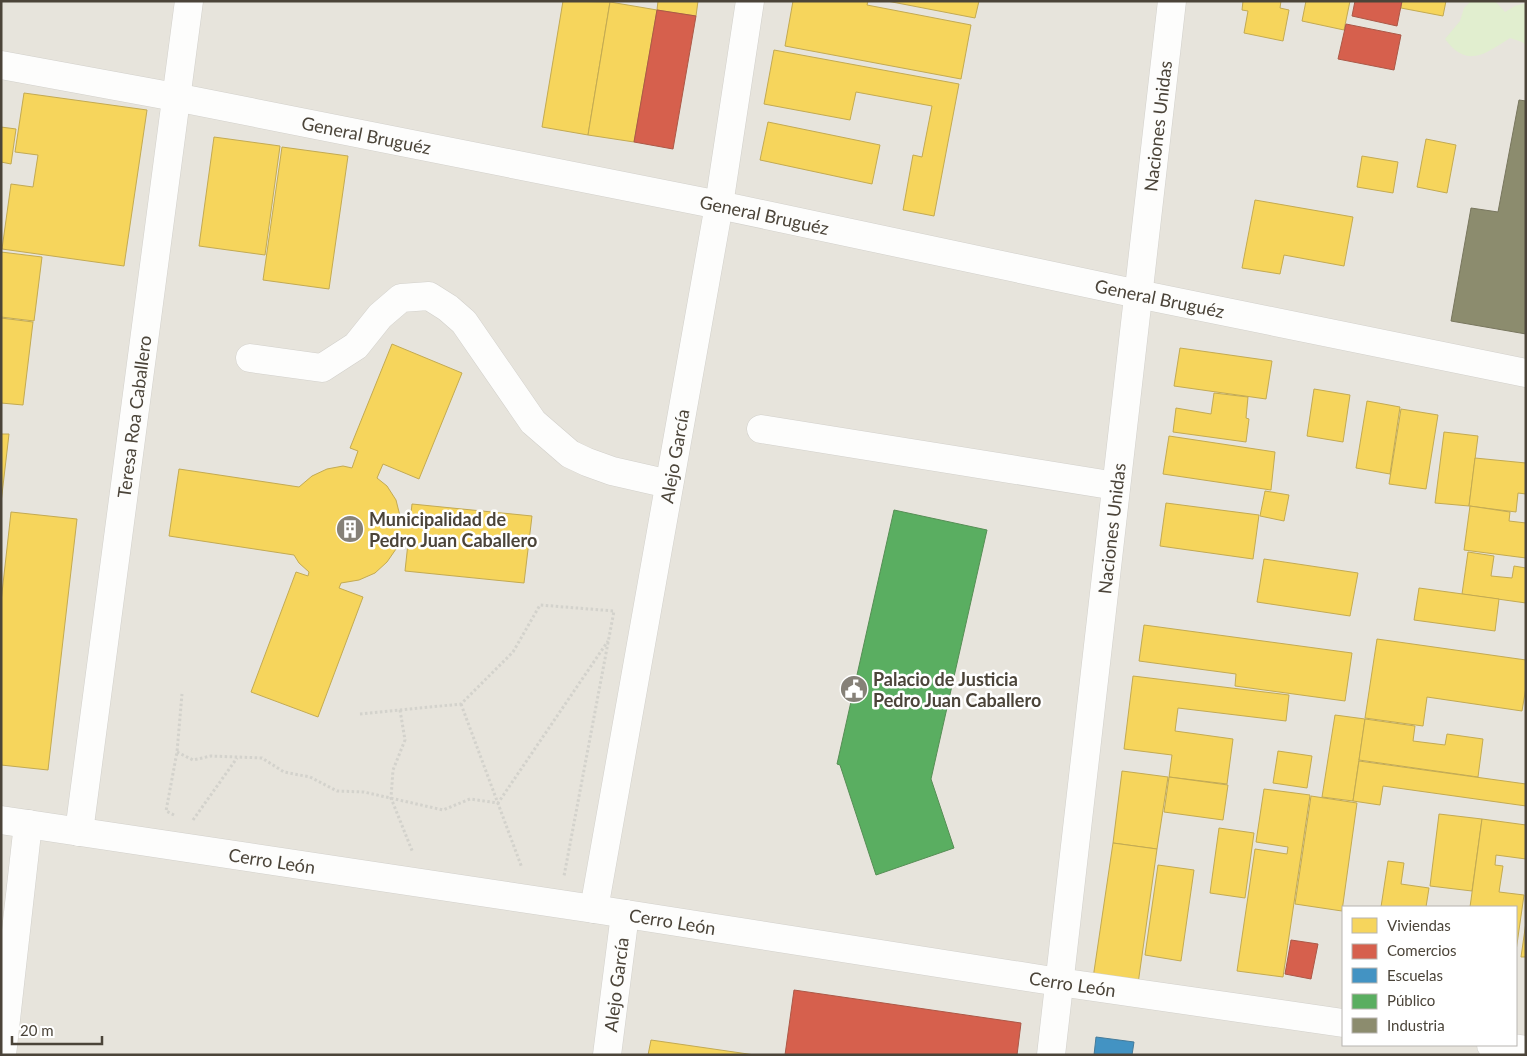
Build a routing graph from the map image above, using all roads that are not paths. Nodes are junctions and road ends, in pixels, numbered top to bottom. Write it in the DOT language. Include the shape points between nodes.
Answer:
graph roads {
  1 [pos="189,1"];
  2 [pos="750,1"];
  3 [pos="1172,1"];
  4 [pos="1,65"];
  5 [pos="175,98"];
  6 [pos="718,204"];
  7 [pos="1138,294"];
  8 [pos="250,358"];
  9 [pos="1526,373"];
  10 [pos="761,430"];
  11 [pos="669,484"];
  12 [pos="1116,486"];
  13 [pos="1,820"];
  14 [pos="28,824"];
  15 [pos="79,832"];
  16 [pos="594,909"];
  17 [pos="625,914"];
  18 [pos="1059,982"];
  19 [pos="1342,1023"];
  20 [pos="1498,1046"];
  21 [pos="1526,1050"];
  22 [pos="2,1055"];
  23 [pos="606,1055"];
  24 [pos="1051,1055"];
  1 -- 5 [label="street, Teresa Roa Caballero"];
  2 -- 6 [label="street, Alejo García"];
  3 -- 7 [label="street, Naciones Unidas"];
  4 -- 5 [label="street, General Bruguéz"];
  5 -- 6 [label="street, General Bruguéz"];
  5 -- 15 [label="street, Teresa Roa Caballero"];
  6 -- 7 [label="street, General Bruguéz"];
  6 -- 11 [label="street, Alejo García"];
  7 -- 9 [label="street, General Bruguéz"];
  7 -- 12 [label="street, Naciones Unidas"];
  8 -- 11 [label="street" via="322,368 356,346 380,316 401,298 429,296 464,322 533,422 570,454 612,471"];
  10 -- 12 [label="street"];
  11 -- 16 [label="street, Alejo García"];
  12 -- 18 [label="street, Naciones Unidas"];
  13 -- 14 [label="street, Cerro León"];
  14 -- 15 [label="street, Cerro León"];
  14 -- 22 [label="street"];
  15 -- 16 [label="street, Cerro León"];
  16 -- 17 [label="street, Cerro León"];
  17 -- 18 [label="street, Cerro León"];
  17 -- 23 [label="street, Alejo García"];
  18 -- 19 [label="street, Cerro León"];
  18 -- 24 [label="street, Naciones Unidas"];
  20 -- 21 [label="street"];
}
